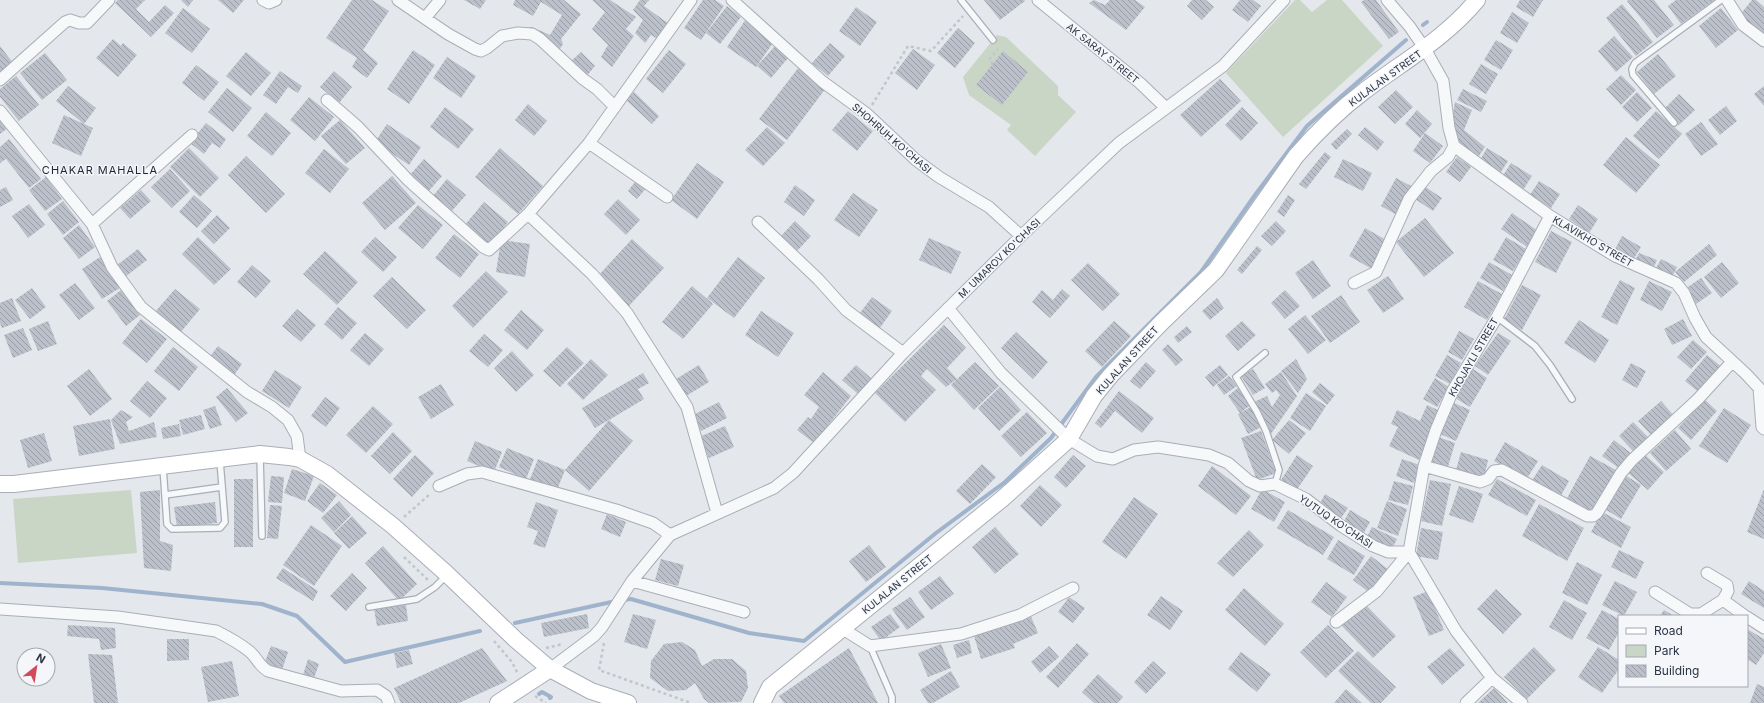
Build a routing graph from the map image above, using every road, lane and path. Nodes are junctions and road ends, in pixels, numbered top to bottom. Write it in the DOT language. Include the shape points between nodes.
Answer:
graph roads {
  1 [pos="108,0"];
  2 [pos="263,0"];
  3 [pos="276,0"];
  4 [pos="398,0"];
  5 [pos="440,0"];
  6 [pos="692,0"];
  7 [pos="732,0"];
  8 [pos="961,0"];
  9 [pos="1038,0"];
  10 [pos="1284,0"];
  11 [pos="1387,0"];
  12 [pos="1477,0"];
  13 [pos="1721,0"];
  14 [pos="1727,0"];
  15 [pos="969,10"];
  16 [pos="425,18"];
  17 [pos="993,40"];
  18 [pos="1764,41"];
  19 [pos="1425,49"];
  20 [pos="993,64"];
  21 [pos="0,80"];
  22 [pos="327,100"];
  23 [pos="616,107"];
  24 [pos="1166,108"];
  25 [pos="0,111"];
  26 [pos="867,114"];
  27 [pos="1674,123"];
  28 [pos="192,135"];
  29 [pos="588,143"];
  30 [pos="1454,146"];
  31 [pos="667,197"];
  32 [pos="528,214"];
  33 [pos="1550,216"];
  34 [pos="758,222"];
  35 [pos="92,224"];
  36 [pos="1021,236"];
  37 [pos="1354,283"];
  38 [pos="948,308"];
  39 [pos="1497,316"];
  40 [pos="903,353"];
  41 [pos="1265,353"];
  42 [pos="1732,362"];
  43 [pos="1761,386"];
  44 [pos="1572,399"];
  45 [pos="1764,429"];
  46 [pos="1066,436"];
  47 [pos="260,454"];
  48 [pos="220,459"];
  49 [pos="300,459"];
  50 [pos="163,466"];
  51 [pos="1424,466"];
  52 [pos="0,484"];
  53 [pos="1276,484"];
  54 [pos="439,486"];
  55 [pos="222,487"];
  56 [pos="165,495"];
  57 [pos="717,513"];
  58 [pos="393,526"];
  59 [pos="670,535"];
  60 [pos="262,536"];
  61 [pos="1409,552"];
  62 [pos="1707,573"];
  63 [pos="447,574"];
  64 [pos="632,581"];
  65 [pos="1073,588"];
  66 [pos="1655,592"];
  67 [pos="1723,600"];
  68 [pos="369,607"];
  69 [pos="0,609"];
  70 [pos="744,612"];
  71 [pos="1743,615"];
  72 [pos="1748,618"];
  73 [pos="1336,622"];
  74 [pos="1764,628"];
  75 [pos="843,629"];
  76 [pos="605,639"];
  77 [pos="870,646"];
  78 [pos="550,668"];
  79 [pos="1492,678"];
  80 [pos="528,699"];
  81 [pos="389,703"];
  82 [pos="498,703"];
  83 [pos="546,703"];
  84 [pos="628,703"];
  85 [pos="691,703"];
  86 [pos="762,703"];
  87 [pos="892,703"];
  88 [pos="1466,703"];
  89 [pos="1522,703"];
  1 -- 21 [label="street" via="87,23 70,20 65,22"];
  2 -- 3 [label="street" via="269,3"];
  4 -- 16 [label="street"];
  5 -- 16 [label="street"];
  6 -- 23 [label="street"];
  7 -- 26 [label="street, SHOHRUH KO'CHASI" via="823,82"];
  8 -- 15 [label="lane"];
  9 -- 24 [label="street, AK SARAY STREET" via="1140,83"];
  10 -- 24 [label="street, M. UMAROV KO'CHASI" via="1223,66"];
  11 -- 19 [label="street"];
  12 -- 19 [label="main road, KULALAN STREET"];
  13 -- 27 [label="lane" via="1635,63 1632,69 1633,75"];
  14 -- 18 [label="street" via="1742,25"];
  15 -- 17 [label="lane"];
  15 -- 26 [label="path" via="931,51 908,46"];
  16 -- 23 [label="street" via="448,34 481,51 502,36 532,34"];
  17 -- 20 [label="path" via="1000,46 988,60"];
  19 -- 30 [label="street" via="1443,81"];
  19 -- 46 [label="main road, KULALAN STREET" via="1362,92 1311,139 1296,156 1216,270 1111,375"];
  22 -- 32 [label="street" via="358,127 409,181 483,248 489,250"];
  23 -- 29 [label="street"];
  24 -- 36 [label="street, M. UMAROV KO'CHASI" via="1119,142"];
  25 -- 35 [label="street"];
  26 -- 36 [label="street, SHOHRUH KO'CHASI" via="916,160 989,207"];
  28 -- 35 [label="street"];
  29 -- 31 [label="street"];
  29 -- 32 [label="street"];
  30 -- 33 [label="street, KLAVIKHO STREET"];
  30 -- 37 [label="street" via="1448,157 1431,171 1409,199 1376,272"];
  32 -- 57 [label="street" via="592,274 627,313 687,407"];
  33 -- 39 [label="street, KHOJAYLI STREET"];
  33 -- 42 [label="street, KLAVIKHO STREET" via="1615,256 1676,283 1684,293 1694,318 1706,337"];
  34 -- 40 [label="street" via="818,279 846,310"];
  35 -- 49 [label="street" via="112,267 141,307 248,392 288,420 297,436"];
  36 -- 38 [label="street, M. UMAROV KO'CHASI"];
  38 -- 40 [label="street, M. UMAROV KO'CHASI"];
  38 -- 46 [label="street, YUTUQ KO'CHASI" via="1001,373"];
  39 -- 44 [label="lane" via="1534,346"];
  39 -- 51 [label="street, KHOJAYLI STREET" via="1453,390"];
  40 -- 57 [label="street, M. UMAROV KO'CHASI" via="793,473 774,488"];
  41 -- 53 [label="lane" via="1236,376 1266,430 1279,470"];
  42 -- 43 [label="street, KLAVIKHO STREET"];
  42 -- 51 [label="street" via="1698,399 1632,460 1593,516 1587,516 1502,470 1494,471 1488,479 1480,482"];
  43 -- 45 [label="street, KLAVIKHO STREET"];
  46 -- 53 [label="street, YUTUQ KO'CHASI" via="1097,456 1113,459 1134,450 1158,447 1209,455 1228,463 1249,481 1260,486"];
  46 -- 75 [label="main road, KULALAN STREET" via="1002,498"];
  47 -- 48 [label="main road"];
  47 -- 49 [label="main road"];
  47 -- 60 [label="lane"];
  48 -- 50 [label="main road"];
  48 -- 55 [label="lane"];
  49 -- 58 [label="main road" via="327,474"];
  50 -- 52 [label="main road"];
  50 -- 56 [label="lane"];
  51 -- 61 [label="street, KHOJAYLI STREET"];
  53 -- 61 [label="street, YUTUQ KO'CHASI" via="1306,499 1372,546 1388,552"];
  54 -- 58 [label="path"];
  54 -- 59 [label="street" via="467,474 482,472 616,510 653,524"];
  55 -- 56 [label="lane"];
  55 -- 56 [label="lane" via="225,522 220,528 172,529 167,524"];
  57 -- 59 [label="street, M. UMAROV KO'CHASI"];
  58 -- 63 [label="main road"];
  59 -- 64 [label="street"];
  61 -- 73 [label="street" via="1377,591"];
  61 -- 79 [label="street" via="1456,630"];
  62 -- 67 [label="street" via="1727,585 1728,591"];
  63 -- 68 [label="lane" via="417,599"];
  63 -- 78 [label="main road" via="516,640"];
  64 -- 70 [label="street"];
  64 -- 78 [label="street" via="594,636"];
  65 -- 77 [label="street" via="1020,615 961,634"];
  66 -- 67 [label="street" via="1690,614 1701,614"];
  67 -- 71 [label="street"];
  69 -- 81 [label="street" via="118,617 216,631 250,652 261,667 268,670 341,691 377,690 386,696"];
  72 -- 74 [label="street"];
  75 -- 77 [label="street"];
  75 -- 86 [label="main road, KULALAN STREET" via="770,687"];
  76 -- 85 [label="path" via="598,670"];
  77 -- 87 [label="lane" via="892,697"];
  78 -- 82 [label="main road"];
  78 -- 84 [label="main road" via="591,691"];
  79 -- 88 [label="street"];
  79 -- 89 [label="street"];
  80 -- 83 [label="path" via="534,695"];
}
